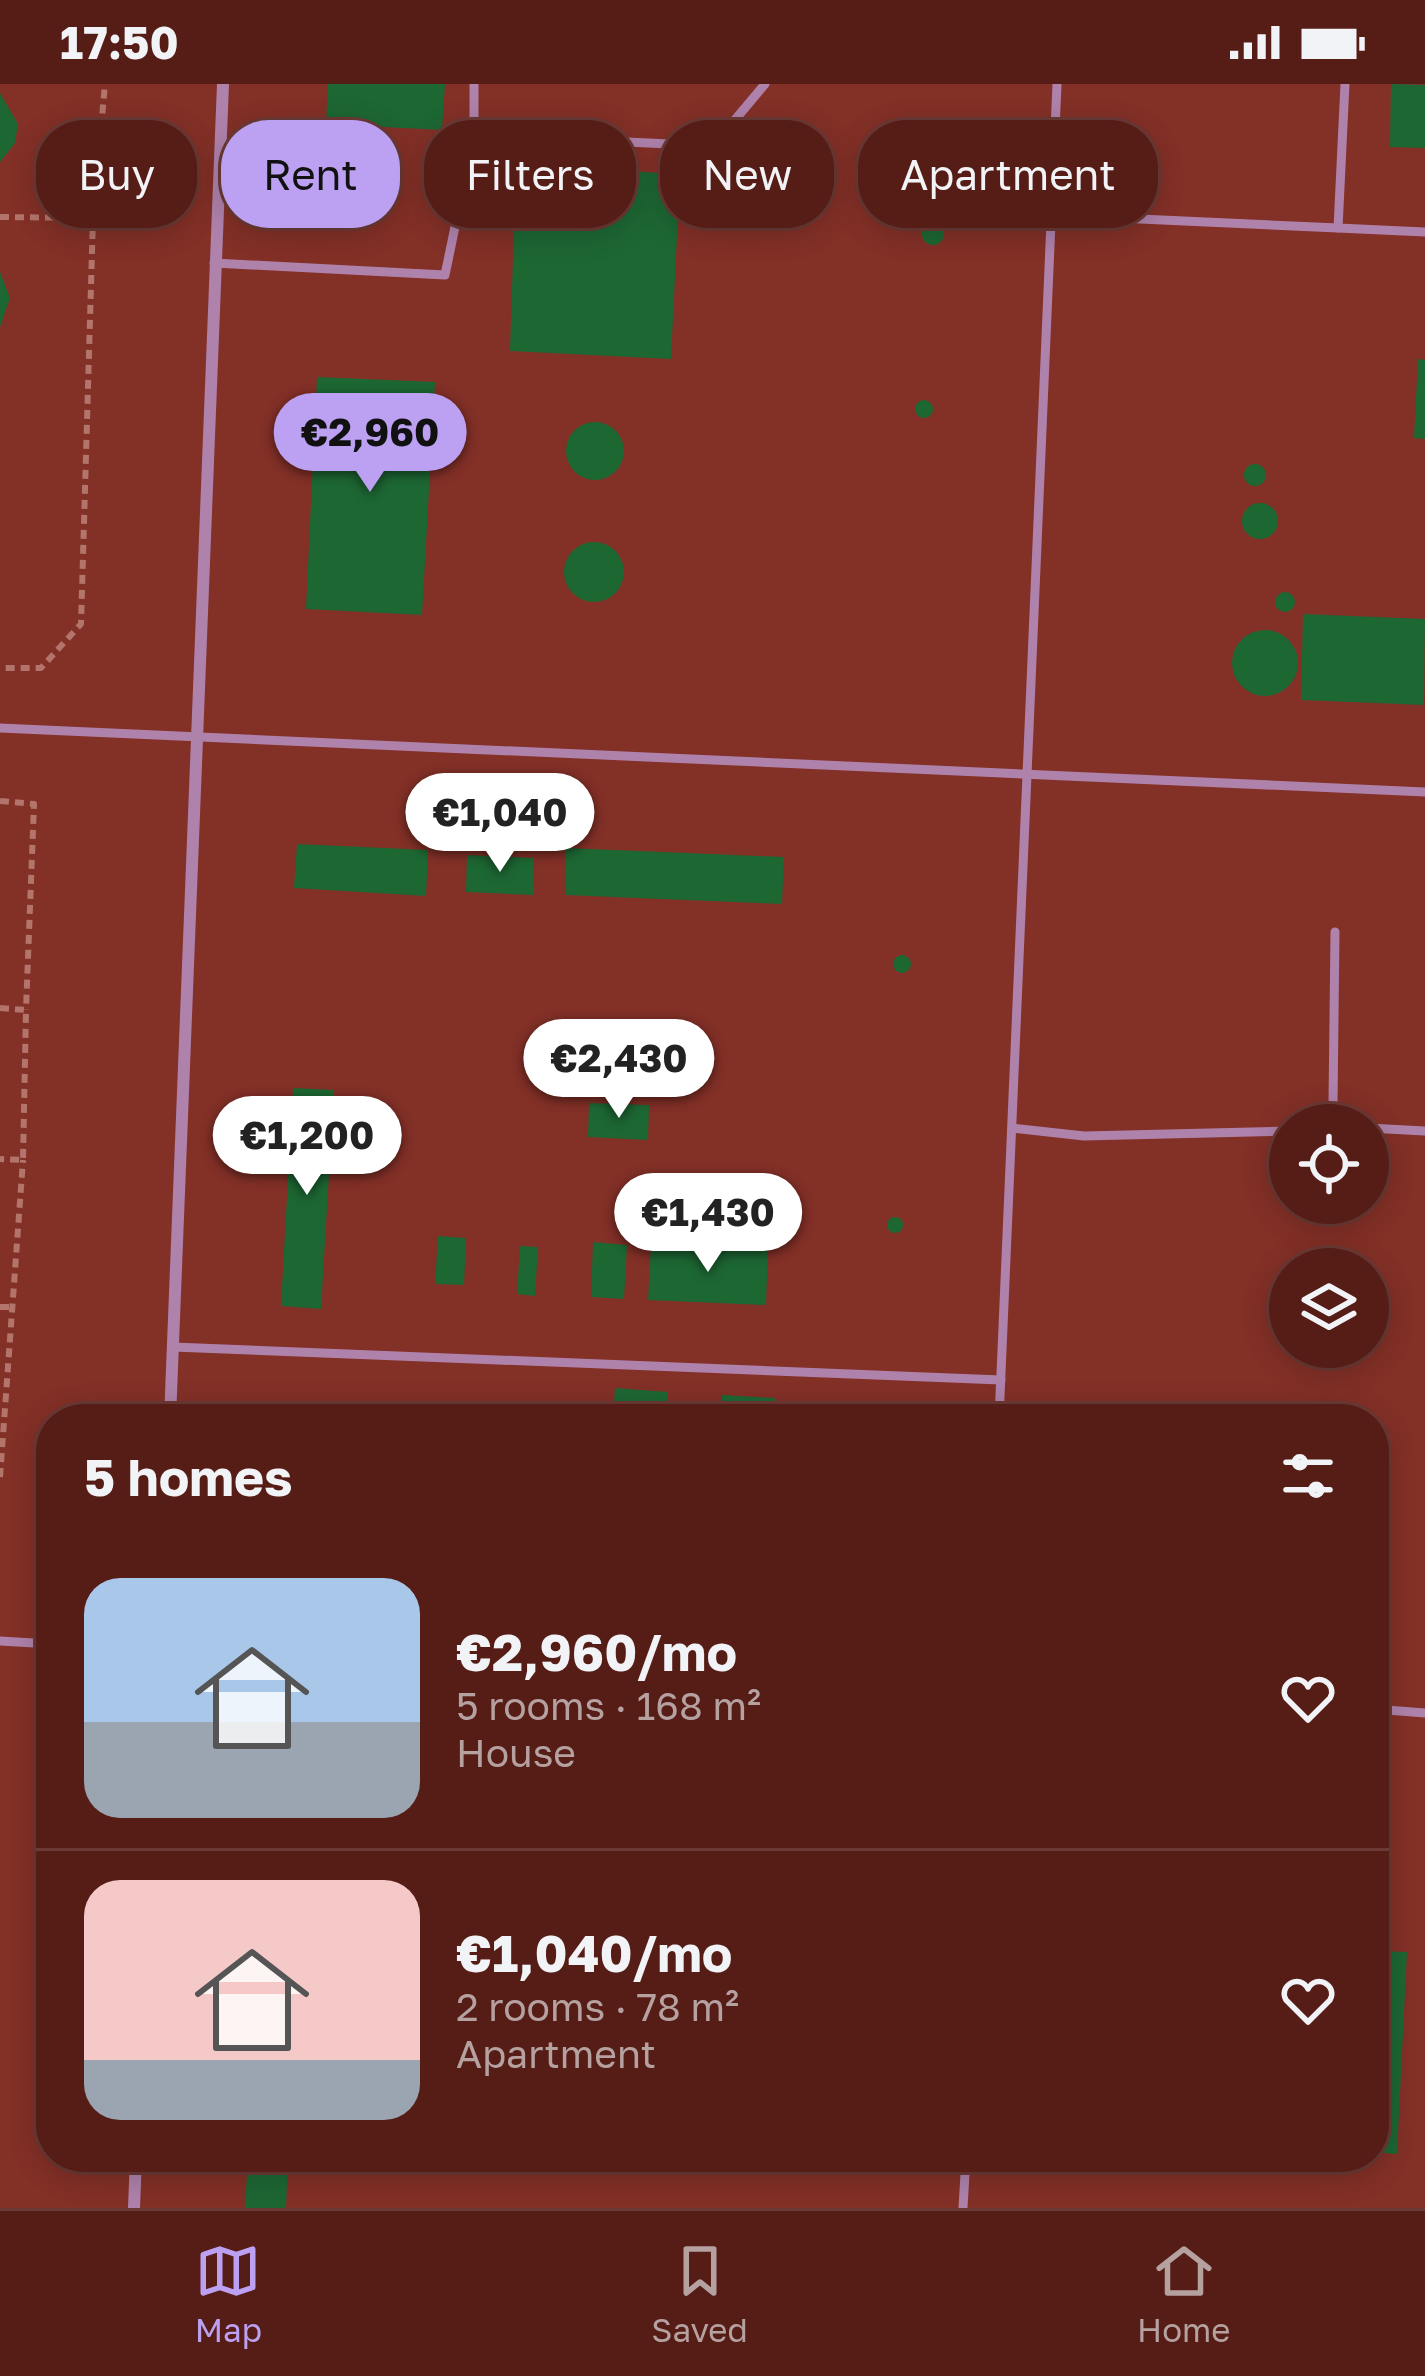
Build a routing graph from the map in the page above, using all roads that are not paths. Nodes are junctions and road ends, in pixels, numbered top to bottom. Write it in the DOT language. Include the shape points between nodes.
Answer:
graph roads {
  1 [pos="223,84"];
  2 [pos="474,84"];
  3 [pos="765,84"];
  4 [pos="1058,84"];
  5 [pos="1345,84"];
  6 [pos="473,120"];
  7 [pos="1056,120"];
  8 [pos="636,142"];
  9 [pos="1158,220"];
  10 [pos="454,228"];
  11 [pos="1051,228"];
  12 [pos="1338,228"];
  13 [pos="1425,232"];
  14 [pos="214,263"];
  15 [pos="0,728"];
  16 [pos="197,736"];
  17 [pos="1028,773"];
  18 [pos="1425,792"];
  19 [pos="1335,932"];
  20 [pos="1333,1104"];
  21 [pos="1012,1128"];
  22 [pos="1389,1129"];
  23 [pos="1425,1131"];
  24 [pos="1269,1132"];
  25 [pos="172,1347"];
  26 [pos="1000,1380"];
  27 [pos="170,1404"];
  28 [pos="999,1404"];
  29 [pos="0,1641"];
  30 [pos="36,1643"];
  31 [pos="1389,1710"];
  32 [pos="1425,1713"];
  33 [pos="135,2172"];
  34 [pos="965,2172"];
  35 [pos="134,2208"];
  36 [pos="963,2208"];
  1 -- 14 [label="street"];
  2 -- 6 [label="lane"];
  3 -- 8 [label="lane" via="713,146"];
  4 -- 7 [label="lane"];
  5 -- 12 [label="lane"];
  9 -- 12 [label="lane"];
  10 -- 14 [label="lane" via="445,274"];
  11 -- 17 [label="lane"];
  12 -- 13 [label="lane"];
  14 -- 16 [label="street"];
  15 -- 16 [label="lane"];
  16 -- 17 [label="lane"];
  16 -- 25 [label="street"];
  17 -- 18 [label="lane"];
  17 -- 21 [label="lane"];
  19 -- 20 [label="lane"];
  21 -- 24 [label="lane" via="1106,1136"];
  21 -- 26 [label="lane"];
  22 -- 23 [label="lane"];
  25 -- 26 [label="lane"];
  25 -- 27 [label="street"];
  26 -- 28 [label="lane"];
  29 -- 30 [label="lane"];
  31 -- 32 [label="lane"];
  33 -- 35 [label="street"];
  34 -- 36 [label="lane"];
}
